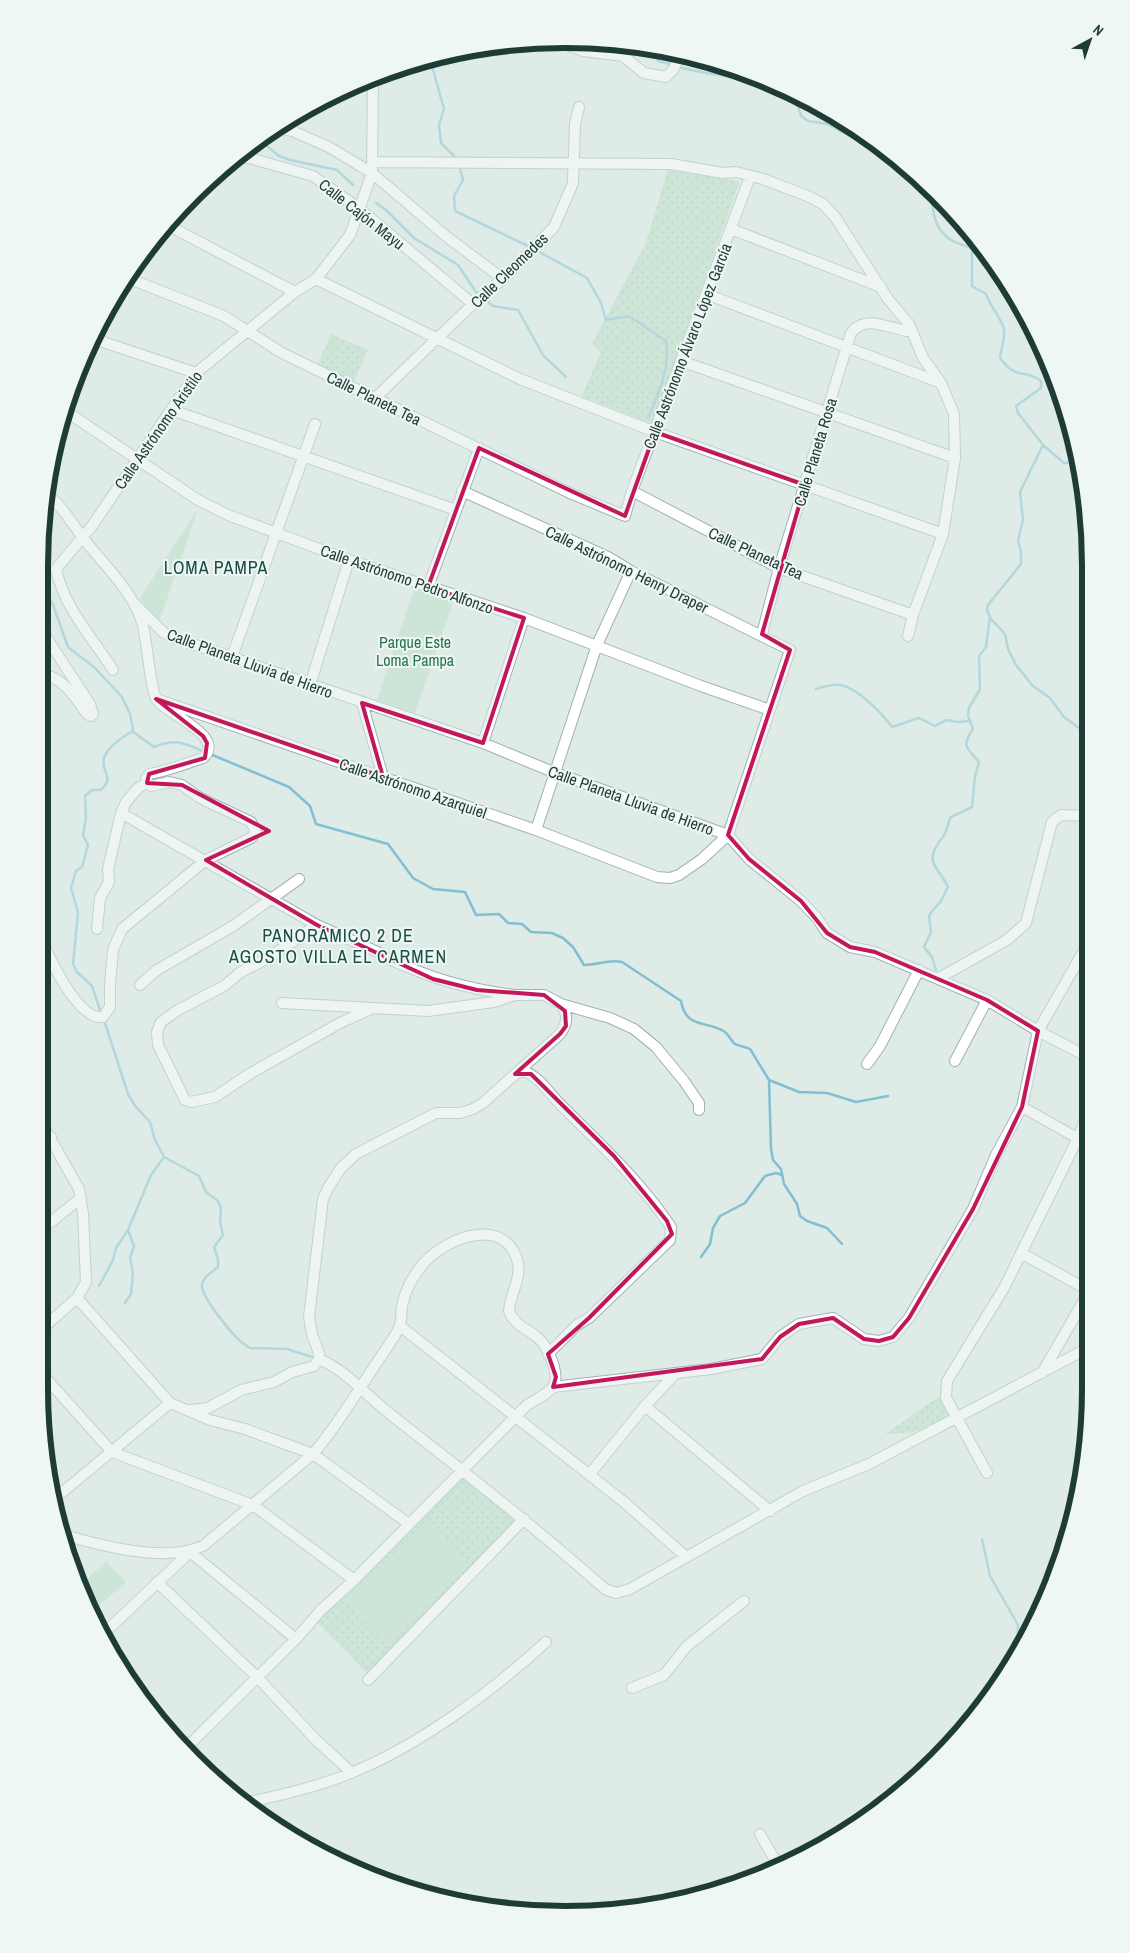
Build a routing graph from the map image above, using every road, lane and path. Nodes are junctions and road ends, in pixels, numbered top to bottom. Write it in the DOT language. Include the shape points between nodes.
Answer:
graph roads {
  1 [pos="576,48"];
  2 [pos="678,60"];
  3 [pos="373,85"];
  4 [pos="579,107"];
  5 [pos="292,125"];
  6 [pos="286,130"];
  7 [pos="292,131"];
  8 [pos="245,158"];
  9 [pos="372,162"];
  10 [pos="575,164"];
  11 [pos="372,173"];
  12 [pos="750,177"];
  13 [pos="360,209"];
  14 [pos="173,228"];
  15 [pos="731,229"];
  16 [pos="316,278"];
  17 [pos="503,279"];
  18 [pos="133,280"];
  19 [pos="880,287"];
  20 [pos="295,292"];
  21 [pos="706,294"];
  22 [pos="472,304"];
  23 [pos="911,328"];
  24 [pos="245,331"];
  25 [pos="438,339"];
  26 [pos="99,341"];
  27 [pos="846,347"];
  28 [pos="681,362"];
  29 [pos="196,373"];
  30 [pos="942,383"];
  31 [pos="374,399"];
  32 [pos="172,410"];
  33 [pos="70,414"];
  34 [pos="827,414"];
  35 [pos="315,424"];
  36 [pos="655,432"];
  37 [pos="479,448"];
  38 [pos="304,456"];
  39 [pos="955,458"];
  40 [pos="135,460"];
  41 [pos="805,485"];
  42 [pos="632,491"];
  43 [pos="462,492"];
  44 [pos="52,498"];
  45 [pos="456,510"];
  46 [pos="625,516"];
  47 [pos="276,534"];
  48 [pos="944,534"];
  49 [pos="82,536"];
  50 [pos="349,560"];
  51 [pos="778,568"];
  52 [pos="631,571"];
  53 [pos="428,586"];
  54 [pos="136,605"];
  55 [pos="913,615"];
  56 [pos="524,618"];
  57 [pos="762,634"];
  58 [pos="908,636"];
  59 [pos="48,640"];
  60 [pos="597,645"];
  61 [pos="232,657"];
  62 [pos="113,670"];
  63 [pos="48,675"];
  64 [pos="310,685"];
  65 [pos="156,699"];
  66 [pos="362,703"];
  67 [pos="770,710"];
  68 [pos="483,743"];
  69 [pos="553,772"];
  70 [pos="383,777"];
  71 [pos="147,783"];
  72 [pos="121,813"];
  73 [pos="1082,816"];
  74 [pos="536,830"];
  75 [pos="728,835"];
  76 [pos="206,860"];
  77 [pos="299,879"];
  78 [pos="271,899"];
  79 [pos="317,924"];
  80 [pos="97,930"];
  81 [pos="48,953"];
  82 [pos="1082,954"];
  83 [pos="919,970"];
  84 [pos="939,978"];
  85 [pos="140,984"];
  86 [pos="515,995"];
  87 [pos="987,1000"];
  88 [pos="282,1003"];
  89 [pos="560,1004"];
  90 [pos="370,1009"];
  91 [pos="1038,1031"];
  92 [pos="1082,1054"];
  93 [pos="955,1061"];
  94 [pos="867,1064"];
  95 [pos="516,1074"];
  96 [pos="1022,1107"];
  97 [pos="699,1110"];
  98 [pos="1082,1128"];
  99 [pos="48,1133"];
  100 [pos="51,1137"];
  101 [pos="1078,1138"];
  102 [pos="48,1140"];
  103 [pos="1082,1140"];
  104 [pos="81,1198"];
  105 [pos="48,1224"];
  106 [pos="1021,1253"];
  107 [pos="1082,1287"];
  108 [pos="78,1298"];
  109 [pos="1082,1305"];
  110 [pos="48,1324"];
  111 [pos="400,1326"];
  112 [pos="1082,1352"];
  113 [pos="548,1354"];
  114 [pos="319,1359"];
  115 [pos="676,1373"];
  116 [pos="1042,1374"];
  117 [pos="48,1380"];
  118 [pos="553,1387"];
  119 [pos="360,1388"];
  120 [pos="170,1403"];
  121 [pos="645,1406"];
  122 [pos="190,1410"];
  123 [pos="517,1416"];
  124 [pos="956,1417"];
  125 [pos="112,1452"];
  126 [pos="313,1454"];
  127 [pos="464,1471"];
  128 [pos="987,1473"];
  129 [pos="589,1475"];
  130 [pos="59,1495"];
  131 [pos="253,1505"];
  132 [pos="770,1511"];
  133 [pos="524,1520"];
  134 [pos="409,1524"];
  135 [pos="70,1536"];
  136 [pos="190,1552"];
  137 [pos="684,1556"];
  138 [pos="354,1580"];
  139 [pos="157,1582"];
  140 [pos="744,1601"];
  141 [pos="108,1630"];
  142 [pos="296,1639"];
  143 [pos="546,1642"];
  144 [pos="257,1677"];
  145 [pos="368,1680"];
  146 [pos="632,1688"];
  147 [pos="190,1744"];
  148 [pos="352,1773"];
  149 [pos="253,1801"];
  150 [pos="760,1834"];
  151 [pos="775,1860"];
  1 -- 2 [label="street" via="623,56 644,72 666,76"];
  3 -- 9 [label="street, Calle Astrónomo Aristilo"];
  4 -- 10 [label="street, Calle Cleomedes"];
  5 -- 7 [label="street"];
  6 -- 7 [label="street"];
  7 -- 11 [label="street" via="330,147"];
  8 -- 13 [label="street, Calle Cajón Mayu" via="313,176"];
  9 -- 10 [label="street"];
  9 -- 11 [label="street, Calle Astrónomo Aristilo"];
  10 -- 12 [label="street" via="671,164 723,173 736,172"];
  10 -- 17 [label="street, Calle Cleomedes" via="568,199 554,227"];
  11 -- 13 [label="street, Calle Astrónomo Aristilo"];
  11 -- 17 [label="street" via="447,237"];
  12 -- 15 [label="street, Calle Astrónomo Álvaro López García"];
  12 -- 19 [label="street" via="824,204"];
  13 -- 16 [label="street, Calle Astrónomo Aristilo" via="350,235"];
  13 -- 22 [label="street, Calle Cajón Mayu"];
  14 -- 20 [label="street"];
  15 -- 19 [label="street"];
  15 -- 21 [label="street, Calle Astrónomo Álvaro López García"];
  16 -- 20 [label="street, Calle Astrónomo Aristilo"];
  16 -- 25 [label="street"];
  17 -- 22 [label="street, Calle Cleomedes"];
  18 -- 24 [label="street, Calle Planeta Tea" via="224,316"];
  19 -- 23 [label="street"];
  20 -- 24 [label="street, Calle Astrónomo Aristilo"];
  21 -- 27 [label="street"];
  21 -- 28 [label="street, Calle Astrónomo Álvaro López García"];
  22 -- 25 [label="street, Calle Cleomedes"];
  23 -- 27 [label="street, Calle Planeta Rosa" via="907,331 864,323 856,326"];
  23 -- 30 [label="street" via="923,358"];
  24 -- 29 [label="street, Calle Astrónomo Aristilo"];
  24 -- 31 [label="street, Calle Planeta Tea" via="282,354"];
  25 -- 31 [label="street, Calle Cleomedes"];
  25 -- 36 [label="street" via="520,379"];
  26 -- 29 [label="street"];
  27 -- 30 [label="street"];
  27 -- 34 [label="street, Calle Planeta Rosa"];
  28 -- 34 [label="street"];
  28 -- 36 [label="street, Calle Astrónomo Álvaro López García"];
  29 -- 32 [label="street, Calle Astrónomo Aristilo"];
  30 -- 39 [label="street" via="954,414"];
  31 -- 37 [label="street, Calle Planeta Tea"];
  32 -- 38 [label="street"];
  32 -- 40 [label="street, Calle Astrónomo Aristilo"];
  33 -- 40 [label="street, Calle Astrónomo Pedro Alfonzo"];
  34 -- 39 [label="street"];
  34 -- 41 [label="street, Calle Planeta Rosa"];
  35 -- 38 [label="street"];
  36 -- 41 [label="street"];
  36 -- 42 [label="street, Calle Astrónomo Álvaro López García"];
  37 -- 43 [label="street"];
  37 -- 46 [label="street, Calle Planeta Tea"];
  38 -- 45 [label="street"];
  38 -- 47 [label="street"];
  39 -- 48 [label="street"];
  40 -- 47 [label="street, Calle Astrónomo Pedro Alfonzo" via="198,500"];
  40 -- 49 [label="street, Calle Astrónomo Aristilo"];
  41 -- 48 [label="street"];
  41 -- 51 [label="street, Calle Planeta Rosa"];
  42 -- 46 [label="street, Calle Astrónomo Álvaro López García"];
  42 -- 51 [label="street, Calle Planeta Tea"];
  43 -- 45 [label="street"];
  43 -- 52 [label="street, Calle Astrónomo Henry Draper" via="608,557"];
  44 -- 49 [label="street, Calle Planeta Lluvia de Hierro"];
  45 -- 53 [label="street"];
  47 -- 50 [label="street, Calle Astrónomo Pedro Alfonzo"];
  47 -- 61 [label="street"];
  48 -- 55 [label="street"];
  49 -- 54 [label="street, Calle Planeta Lluvia de Hierro"];
  49 -- 62 [label="street, Calle Astrónomo Aristilo" via="56,569 58,582 79,624 95,640"];
  50 -- 53 [label="street, Calle Astrónomo Pedro Alfonzo"];
  50 -- 64 [label="street"];
  51 -- 55 [label="street, Calle Planeta Tea"];
  51 -- 57 [label="street, Calle Planeta Rosa"];
  52 -- 57 [label="street, Calle Astrónomo Henry Draper"];
  52 -- 60 [label="street"];
  53 -- 56 [label="street, Calle Astrónomo Pedro Alfonzo"];
  54 -- 61 [label="street, Calle Planeta Lluvia de Hierro" via="164,634"];
  54 -- 65 [label="street" via="146,639"];
  55 -- 58 [label="street"];
  56 -- 60 [label="street, Calle Astrónomo Pedro Alfonzo"];
  56 -- 68 [label="street"];
  57 -- 67 [label="street, Calle Astrónomo Henry Draper" via="790,650"];
  59 -- 63 [label="street" via="90,704 93,714 87,714 70,691"];
  60 -- 67 [label="street, Calle Astrónomo Pedro Alfonzo"];
  60 -- 69 [label="street"];
  61 -- 64 [label="street, Calle Planeta Lluvia de Hierro"];
  64 -- 66 [label="street, Calle Planeta Lluvia de Hierro"];
  65 -- 70 [label="street, Calle Astrónomo Azarquiel"];
  65 -- 71 [label="street" via="196,729 207,743 208,750 202,758 149,774"];
  66 -- 68 [label="street, Calle Planeta Lluvia de Hierro"];
  66 -- 70 [label="street"];
  67 -- 75 [label="street"];
  68 -- 69 [label="street, Calle Planeta Lluvia de Hierro"];
  69 -- 74 [label="street"];
  69 -- 75 [label="street, Calle Planeta Lluvia de Hierro"];
  70 -- 74 [label="street, Calle Astrónomo Azarquiel"];
  71 -- 72 [label="street" via="138,788"];
  71 -- 76 [label="street" via="151,786 169,782 182,785 200,798 255,826 256,832 251,838"];
  72 -- 76 [label="street"];
  72 -- 80 [label="street" via="108,869 109,882 100,898"];
  73 -- 84 [label="street" via="1061,815 1052,822 1026,923 1007,940"];
  74 -- 75 [label="street, Calle Astrónomo Azarquiel" via="657,877 670,878 689,869"];
  75 -- 83 [label="street, Calle Planeta Lluvia de Hierro" via="750,859 801,901 827,933 850,946 875,952"];
  76 -- 78 [label="street"];
  76 -- 81 [label="street" via="119,934 110,971 110,1006 103,1017 94,1016 79,1004"];
  77 -- 78 [label="street"];
  78 -- 79 [label="street"];
  78 -- 85 [label="street" via="214,939 148,976"];
  79 -- 86 [label="street" via="433,979"];
  79 -- 90 [label="street" via="224,986 161,1022 157,1032 158,1045 185,1100 191,1102 215,1097 251,1073"];
  82 -- 91 [label="street"];
  83 -- 84 [label="street, Calle Planeta Lluvia de Hierro"];
  83 -- 94 [label="street" via="880,1046"];
  84 -- 87 [label="street, Calle Planeta Lluvia de Hierro"];
  86 -- 89 [label="street" via="544,995"];
  86 -- 90 [label="street" via="494,1002 441,1010"];
  87 -- 91 [label="street, Calle Planeta Lluvia de Hierro"];
  87 -- 93 [label="street"];
  88 -- 90 [label="street"];
  89 -- 95 [label="street" via="567,1018 566,1026"];
  89 -- 97 [label="street" via="615,1020 646,1038 684,1081 699,1103"];
  91 -- 92 [label="street, Calle Planeta Lluvia de Hierro"];
  91 -- 96 [label="street"];
  95 -- 113 [label="street" via="524,1071 539,1080 595,1141 614,1156 671,1227 670,1240"];
  95 -- 114 [label="street" via="473,1109 460,1113 436,1113 356,1154 334,1178 323,1200 309,1317"];
  96 -- 101 [label="street"];
  96 -- 115 [label="street" via="996,1155 973,1209 909,1318 893,1337 879,1341 864,1339 833,1318 824,1319 799,1324 780,1337 762,1359"];
  98 -- 101 [label="street"];
  99 -- 100 [label="street"];
  100 -- 102 [label="street"];
  100 -- 104 [label="street"];
  101 -- 103 [label="street"];
  101 -- 106 [label="street"];
  104 -- 105 [label="street"];
  104 -- 108 [label="street" via="86,1282"];
  106 -- 107 [label="street"];
  106 -- 124 [label="street" via="1004,1288 947,1380 946,1398"];
  108 -- 110 [label="street"];
  108 -- 120 [label="street"];
  109 -- 116 [label="street"];
  111 -- 113 [label="street" via="404,1298 412,1279 430,1257 446,1244 476,1234 491,1235 508,1246 517,1259 518,1277 510,1304 511,1317 538,1337"];
  111 -- 119 [label="street"];
  111 -- 123 [label="street"];
  112 -- 116 [label="street"];
  113 -- 118 [label="street" via="556,1378"];
  114 -- 119 [label="street"];
  114 -- 122 [label="street" via="314,1366 292,1372 274,1382 241,1390 208,1408"];
  115 -- 118 [label="street"];
  115 -- 121 [label="street"];
  116 -- 124 [label="street"];
  117 -- 125 [label="street"];
  118 -- 123 [label="street"];
  119 -- 126 [label="street"];
  119 -- 127 [label="street"];
  120 -- 122 [label="street"];
  120 -- 125 [label="street"];
  121 -- 129 [label="street"];
  121 -- 132 [label="street"];
  122 -- 126 [label="street" via="210,1420"];
  123 -- 127 [label="street"];
  123 -- 129 [label="street"];
  124 -- 128 [label="street"];
  124 -- 132 [label="street" via="869,1464 802,1491"];
  125 -- 130 [label="street"];
  125 -- 131 [label="street"];
  126 -- 131 [label="street"];
  126 -- 134 [label="street"];
  127 -- 133 [label="street"];
  127 -- 134 [label="street"];
  129 -- 137 [label="street"];
  131 -- 136 [label="street" via="203,1546"];
  131 -- 138 [label="street"];
  132 -- 137 [label="street"];
  133 -- 137 [label="street" via="610,1592 623,1592"];
  133 -- 145 [label="street"];
  134 -- 138 [label="street"];
  135 -- 136 [label="street" via="157,1553"];
  136 -- 139 [label="street"];
  136 -- 142 [label="street"];
  138 -- 142 [label="street" via="321,1610"];
  139 -- 141 [label="street"];
  139 -- 144 [label="street"];
  140 -- 146 [label="street" via="687,1646 664,1675"];
  142 -- 144 [label="street"];
  143 -- 148 [label="street" via="502,1680 421,1736"];
  144 -- 147 [label="street"];
  144 -- 148 [label="street"];
  148 -- 149 [label="street" via="294,1793"];
  150 -- 151 [label="street"];
}
